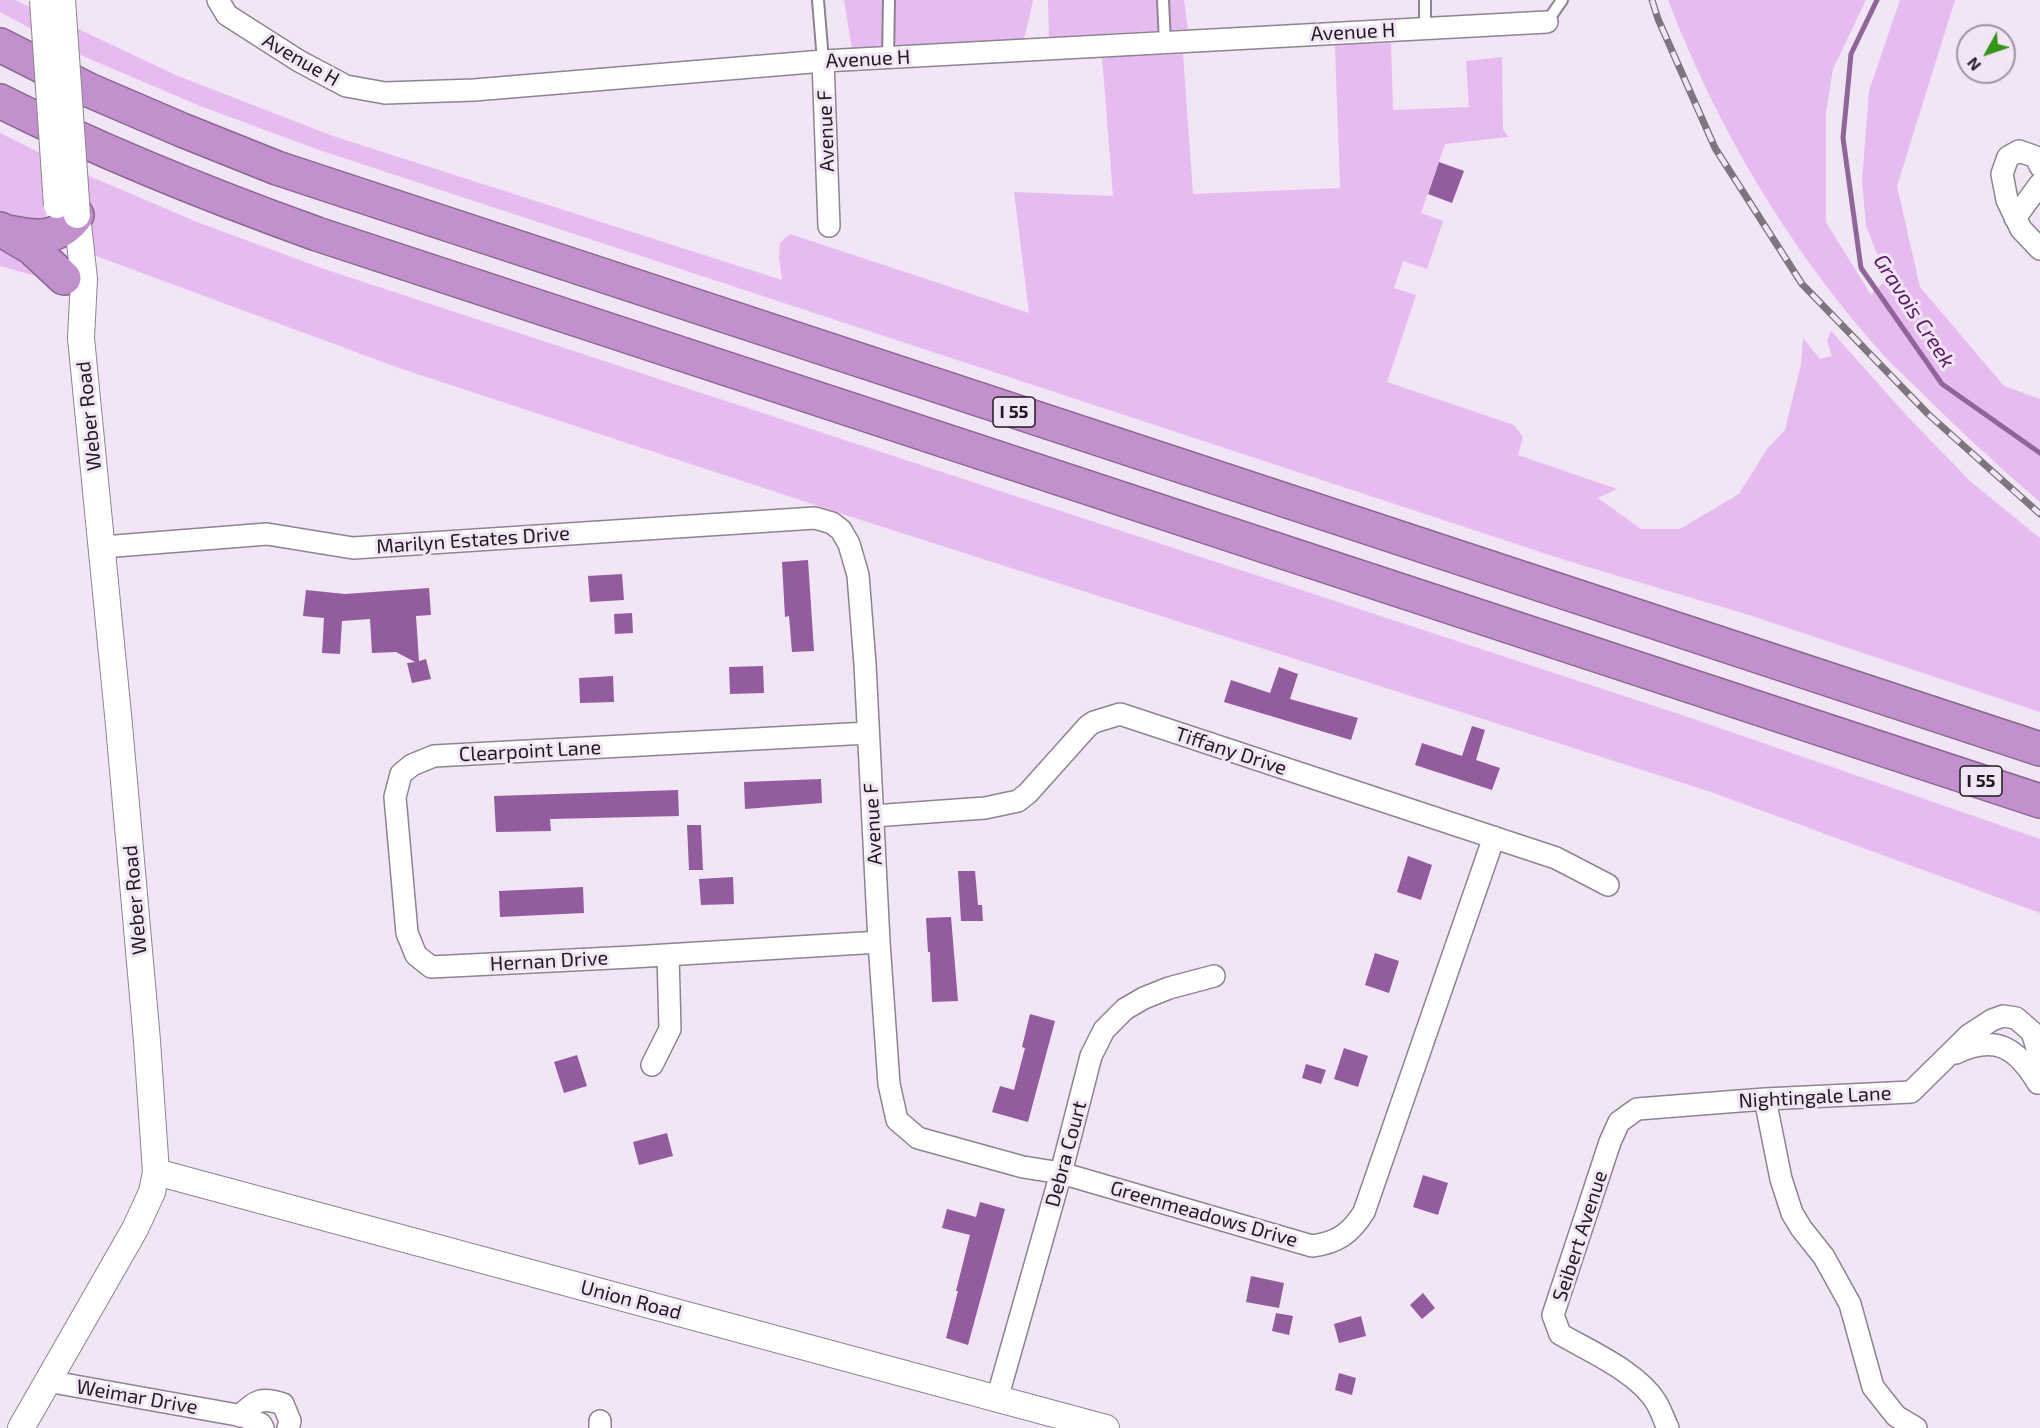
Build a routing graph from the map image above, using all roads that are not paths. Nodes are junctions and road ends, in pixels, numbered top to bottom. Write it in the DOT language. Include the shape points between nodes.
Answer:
graph roads {
  1 [pos="43,0"];
  2 [pos="62,0"];
  3 [pos="218,0"];
  4 [pos="818,0"];
  5 [pos="889,0"];
  6 [pos="1163,0"];
  7 [pos="1425,0"];
  8 [pos="1562,0"];
  9 [pos="1547,22"];
  10 [pos="1425,28"];
  11 [pos="1166,43"];
  12 [pos="0,45"];
  13 [pos="888,58"];
  14 [pos="823,61"];
  15 [pos="0,100"];
  16 [pos="2040,166"];
  17 [pos="2040,183"];
  18 [pos="65,217"];
  19 [pos="2015,218"];
  20 [pos="829,226"];
  21 [pos="3,230"];
  22 [pos="2040,249"];
  23 [pos="64,278"];
  24 [pos="81,338"];
  25 [pos="841,530"];
  26 [pos="103,547"];
  27 [pos="868,733"];
  28 [pos="2040,749"];
  29 [pos="2040,801"];
  30 [pos="873,816"];
  31 [pos="1494,837"];
  32 [pos="1608,885"];
  33 [pos="879,942"];
  34 [pos="668,955"];
  35 [pos="431,967"];
  36 [pos="1214,976"];
  37 [pos="1945,1059"];
  38 [pos="652,1065"];
  39 [pos="2040,1084"];
  40 [pos="1765,1099"];
  41 [pos="1637,1109"];
  42 [pos="897,1120"];
  43 [pos="156,1172"];
  44 [pos="1061,1173"];
  45 [pos="47,1381"];
  46 [pos="998,1400"];
  47 [pos="240,1416"];
  48 [pos="1068,1423"];
  49 [pos="262,1426"];
  50 [pos="21,1428"];
  51 [pos="288,1428"];
  52 [pos="1106,1428"];
  53 [pos="1668,1428"];
  54 [pos="1916,1428"];
  1 -- 18 [label="street, Weber Road, bridge"];
  2 -- 18 [label="street, Weber Road, bridge"];
  3 -- 14 [label="street, Avenue H" via="227,15 299,61 346,86 385,93 474,90"];
  4 -- 14 [label="lane, Avenue F"];
  5 -- 13 [label="lane"];
  6 -- 11 [label="lane"];
  7 -- 10 [label="lane"];
  8 -- 9 [label="lane"];
  9 -- 10 [label="street, Avenue H"];
  10 -- 11 [label="street, Avenue H"];
  11 -- 13 [label="street, Avenue H"];
  12 -- 28 [label="highway, I 55" via="91,91 277,168"];
  13 -- 14 [label="street, Avenue H"];
  14 -- 20 [label="street, Avenue F"];
  15 -- 29 [label="highway, I 55" via="130,162 317,234"];
  16 -- 19 [label="street" via="2036,157 2019,151 2008,157 2002,174"];
  17 -- 19 [label="street"];
  18 -- 21 [label="highway" via="34,236"];
  18 -- 23 [label="street, Weber Road"];
  18 -- 24 [label="street, Weber Road" via="84,279"];
  19 -- 22 [label="street"];
  21 -- 23 [label="highway" via="32,248"];
  23 -- 24 [label="street, Weber Road"];
  24 -- 26 [label="street, Weber Road"];
  25 -- 26 [label="street, Marilyn Estates Drive" via="815,518 353,548 267,534"];
  25 -- 27 [label="street, Avenue F" via="858,575"];
  26 -- 43 [label="street, Weber Road"];
  27 -- 30 [label="street, Avenue F"];
  27 -- 35 [label="street, Clearpoint Lane" via="434,756 412,765 401,774 395,797 407,933 416,955"];
  30 -- 31 [label="street, Tiffany Drive" via="984,808 1018,801 1088,726 1120,714"];
  30 -- 33 [label="street, Avenue F"];
  31 -- 32 [label="street, Tiffany Drive" via="1556,858"];
  31 -- 44 [label="street, Greenmeadows Drive" via="1364,1212 1347,1234 1335,1242 1312,1246"];
  33 -- 34 [label="street, Hernan Drive"];
  33 -- 42 [label="street, Avenue F" via="889,1084"];
  34 -- 35 [label="street, Hernan Drive"];
  34 -- 38 [label="street" via="670,1029"];
  36 -- 44 [label="street, Debra Court" via="1144,998 1125,1009 1104,1030 1091,1056"];
  37 -- 39 [label="street" via="1984,1044 2005,1045 2026,1063"];
  37 -- 39 [label="street, Nightingale Lane" via="1992,1020 2003,1016 2016,1018 2032,1032"];
  37 -- 40 [label="street, Nightingale Lane" via="1911,1092"];
  40 -- 41 [label="street, Nightingale Lane"];
  40 -- 54 [label="street" via="1792,1213 1824,1257 1850,1304 1873,1387 1896,1416"];
  41 -- 53 [label="street, Seibert Avenue" via="1619,1122 1610,1142 1553,1315 1560,1334 1623,1370 1638,1383 1655,1400"];
  42 -- 44 [label="street, Greenmeadows Drive" via="918,1138 1023,1167"];
  43 -- 45 [label="street, Weber Road" via="152,1192 135,1229"];
  43 -- 46 [label="street, Union Road"];
  44 -- 46 [label="street, Debra Court"];
  45 -- 47 [label="street, Weimar Drive"];
  45 -- 50 [label="street, Weber Road"];
  46 -- 48 [label="street, Union Road"];
  47 -- 49 [label="street, Weimar Drive"];
  47 -- 51 [label="street" via="251,1403 269,1400 283,1404 290,1421"];
  48 -- 52 [label="street, Union Road"];
}
